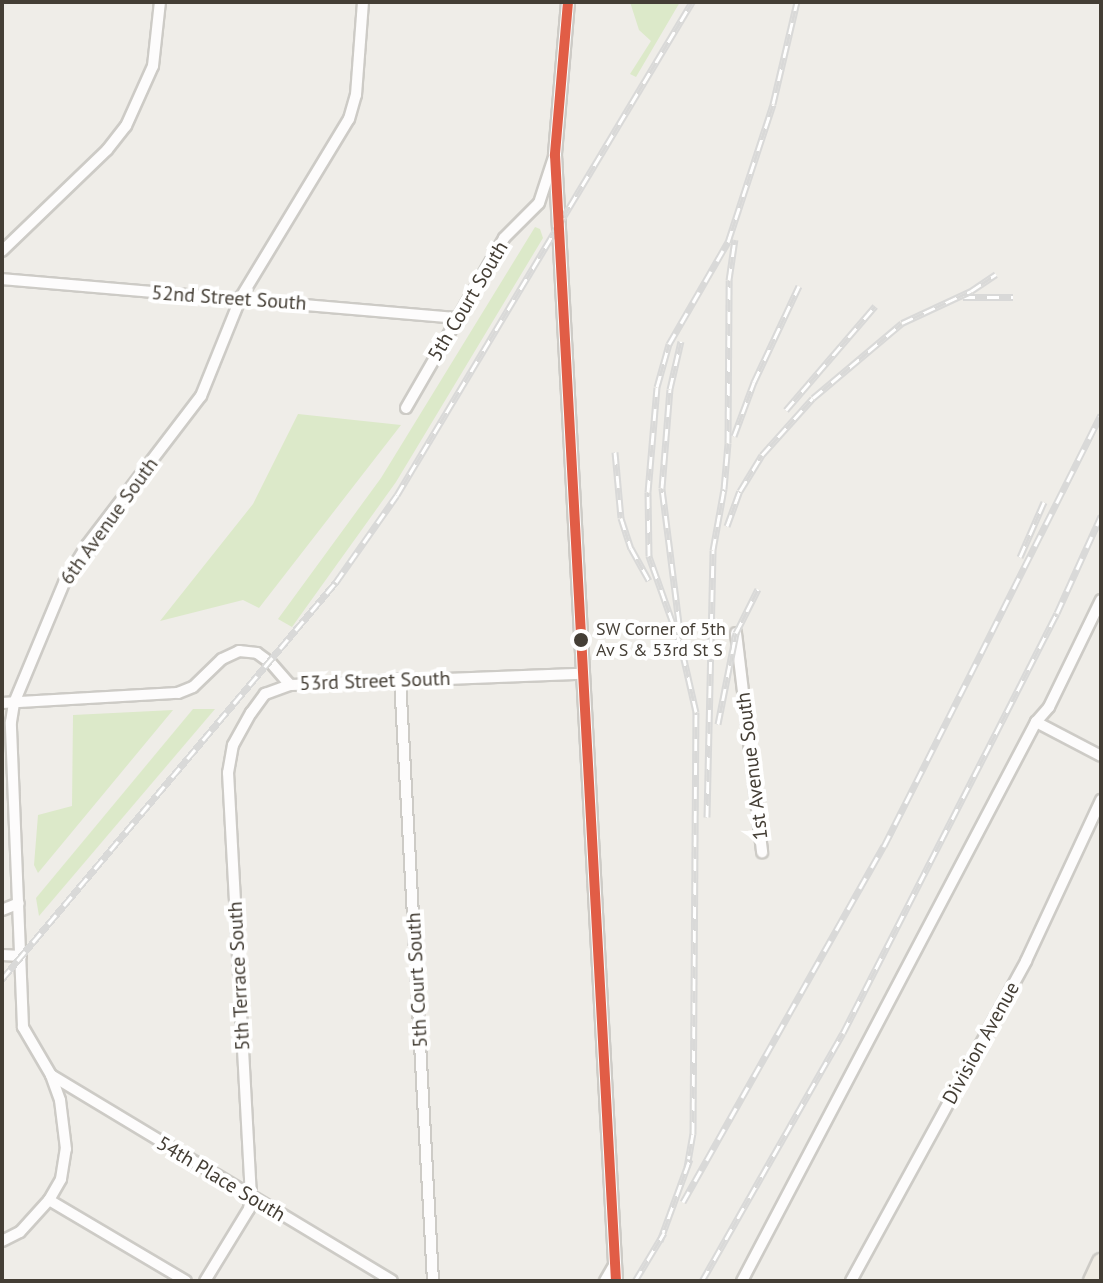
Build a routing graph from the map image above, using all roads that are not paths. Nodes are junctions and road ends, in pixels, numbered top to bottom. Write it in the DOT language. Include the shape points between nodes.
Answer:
graph roads {
  1 [pos="160,2"];
  2 [pos="363,2"];
  3 [pos="568,2"];
  4 [pos="555,155"];
  5 [pos="2,251"];
  6 [pos="2,279"];
  7 [pos="241,297"];
  8 [pos="456,318"];
  9 [pos="406,408"];
  10 [pos="1101,600"];
  11 [pos="736,633"];
  12 [pos="583,674"];
  13 [pos="400,679"];
  14 [pos="290,685"];
  15 [pos="2,703"];
  16 [pos="14,703"];
  17 [pos="1036,722"];
  18 [pos="1101,756"];
  19 [pos="1101,800"];
  20 [pos="762,852"];
  21 [pos="19,903"];
  22 [pos="2,910"];
  23 [pos="2,955"];
  24 [pos="21,956"];
  25 [pos="51,1075"];
  26 [pos="251,1197"];
  27 [pos="49,1200"];
  28 [pos="2,1241"];
  29 [pos="1101,1262"];
  30 [pos="613,1267"];
  31 [pos="186,1281"];
  32 [pos="205,1281"];
  33 [pos="392,1281"];
  34 [pos="433,1281"];
  35 [pos="605,1281"];
  36 [pos="616,1281"];
  37 [pos="742,1281"];
  38 [pos="851,1281"];
  39 [pos="1092,1281"];
  1 -- 5 [label="street" via="153,66 126,126"];
  2 -- 7 [label="street, 6th Avenue South" via="356,95 349,119"];
  3 -- 4 [label="street"];
  4 -- 8 [label="street, 5th Court South" via="539,203 504,238"];
  4 -- 12 [label="street"];
  6 -- 7 [label="street, 52nd Street South"];
  7 -- 8 [label="street, 52nd Street South"];
  7 -- 16 [label="street, 6th Avenue South" via="201,396 64,583"];
  8 -- 9 [label="street, 5th Court South"];
  10 -- 17 [label="street" via="1049,707"];
  11 -- 20 [label="street, 1st Avenue South"];
  12 -- 13 [label="street, 53rd Street South"];
  12 -- 30 [label="street"];
  13 -- 14 [label="street, 53rd Street South"];
  13 -- 34 [label="street, 5th Court South"];
  14 -- 16 [label="street, 53rd Street South" via="271,663 245,651 227,655 204,679 178,693"];
  14 -- 26 [label="street, 5th Terrace South" via="265,694 251,713 233,745 228,773"];
  15 -- 16 [label="street, 53rd Street South"];
  16 -- 21 [label="street, 6th Avenue South"];
  17 -- 18 [label="street"];
  17 -- 37 [label="street"];
  19 -- 38 [label="street, Division Avenue" via="1026,961"];
  21 -- 22 [label="street"];
  21 -- 24 [label="street, 6th Avenue South"];
  23 -- 24 [label="street"];
  24 -- 25 [label="street, 6th Avenue South" via="23,1027"];
  25 -- 26 [label="street, 54th Place South"];
  25 -- 27 [label="street, 6th Avenue South" via="66,1149 61,1179"];
  26 -- 32 [label="street, 5th Terrace South" via="249,1209"];
  26 -- 33 [label="street, 54th Place South"];
  27 -- 28 [label="street, 6th Avenue South" via="20,1232"];
  27 -- 31 [label="street"];
  29 -- 39 [label="main road"];
  30 -- 35 [label="street"];
  30 -- 36 [label="street"];
}
